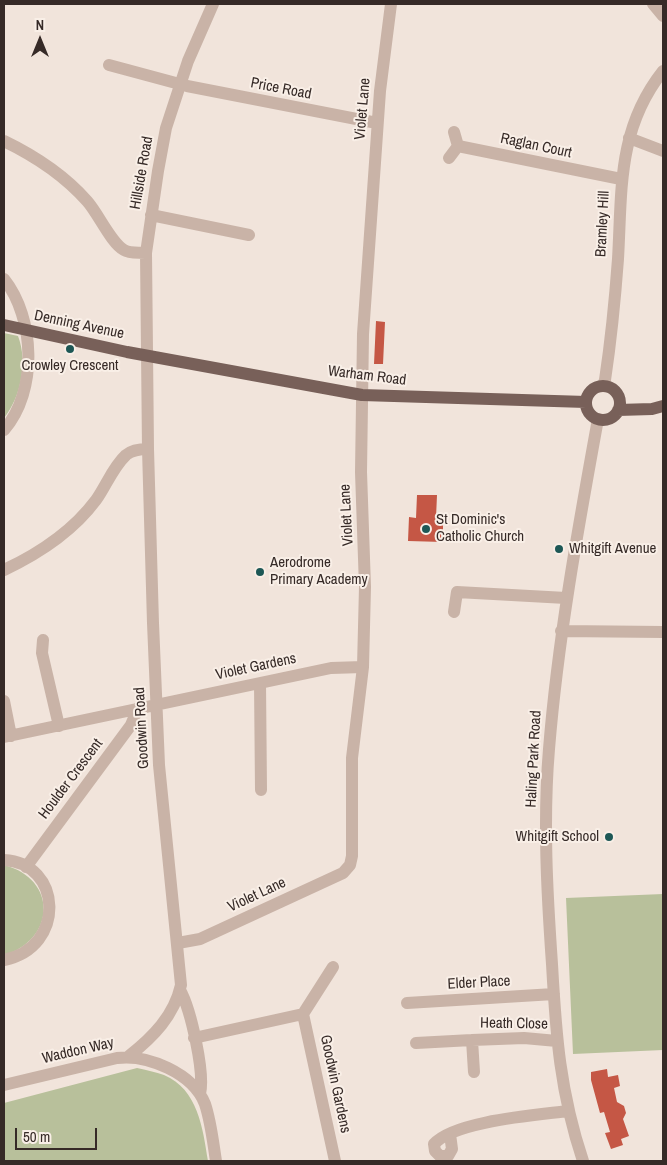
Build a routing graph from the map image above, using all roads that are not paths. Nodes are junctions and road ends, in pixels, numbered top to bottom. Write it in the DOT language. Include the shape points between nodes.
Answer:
graph roads {
  1 [pos="213,4"];
  2 [pos="390,4"];
  3 [pos="654,4"];
  4 [pos="663,16"];
  5 [pos="109,65"];
  6 [pos="663,71"];
  7 [pos="180,84"];
  8 [pos="377,123"];
  9 [pos="454,132"];
  10 [pos="629,138"];
  11 [pos="4,141"];
  12 [pos="458,146"];
  13 [pos="663,151"];
  14 [pos="449,158"];
  15 [pos="621,179"];
  16 [pos="151,215"];
  17 [pos="249,235"];
  18 [pos="146,253"];
  19 [pos="4,279"];
  20 [pos="4,325"];
  21 [pos="25,330"];
  22 [pos="147,356"];
  23 [pos="603,386"];
  24 [pos="362,395"];
  25 [pos="586,402"];
  26 [pos="663,406"];
  27 [pos="618,410"];
  28 [pos="598,419"];
  29 [pos="4,430"];
  30 [pos="148,449"];
  31 [pos="4,570"];
  32 [pos="566,598"];
  33 [pos="454,612"];
  34 [pos="562,631"];
  35 [pos="663,632"];
  36 [pos="43,640"];
  37 [pos="363,667"];
  38 [pos="260,682"];
  39 [pos="4,701"];
  40 [pos="157,704"];
  41 [pos="138,708"];
  42 [pos="58,726"];
  43 [pos="7,737"];
  44 [pos="261,790"];
  45 [pos="4,860"];
  46 [pos="26,867"];
  47 [pos="178,943"];
  48 [pos="4,960"];
  49 [pos="333,967"];
  50 [pos="180,990"];
  51 [pos="554,994"];
  52 [pos="407,1003"];
  53 [pos="303,1014"];
  54 [pos="194,1038"];
  55 [pos="472,1040"];
  56 [pos="557,1041"];
  57 [pos="416,1043"];
  58 [pos="129,1056"];
  59 [pos="474,1072"];
  60 [pos="4,1085"];
  61 [pos="200,1094"];
  62 [pos="568,1111"];
  63 [pos="450,1134"];
  64 [pos="216,1161"];
  65 [pos="335,1161"];
  66 [pos="583,1161"];
  1 -- 7 [label="street, Hillside Road"];
  2 -- 8 [label="street, Violet Lane"];
  3 -- 4 [label="street"];
  5 -- 7 [label="street, Price Road"];
  6 -- 10 [label="street, Bramley Hill" via="646,97"];
  7 -- 8 [label="street, Price Road"];
  7 -- 16 [label="street, Hillside Road" via="163,144"];
  8 -- 24 [label="street, Violet Lane"];
  9 -- 12 [label="street"];
  10 -- 13 [label="street"];
  10 -- 15 [label="street, Bramley Hill"];
  11 -- 18 [label="street" via="37,158 67,181 88,202 124,251"];
  12 -- 14 [label="street"];
  12 -- 15 [label="street, Raglan Court"];
  15 -- 23 [label="street, Bramley Hill" via="615,294"];
  16 -- 17 [label="street"];
  16 -- 18 [label="street, Hillside Road"];
  18 -- 22 [label="street, Hillside Road"];
  19 -- 21 [label="street" via="19,304"];
  20 -- 21 [label="main road, Denning Avenue"];
  21 -- 22 [label="main road, Denning Avenue"];
  21 -- 29 [label="street" via="26,381 14,414"];
  22 -- 24 [label="main road, Warham Road"];
  22 -- 30 [label="street, Goodwin Road"];
  23 -- 25 [label="main road" via="593,389"];
  23 -- 27 [label="main road" via="616,392"];
  24 -- 25 [label="main road, Warham Road"];
  24 -- 37 [label="street, Violet Lane"];
  25 -- 28 [label="main road" via="591,416"];
  26 -- 27 [label="main road"];
  27 -- 28 [label="main road" via="606,420"];
  28 -- 32 [label="street, Haling Park Road"];
  30 -- 31 [label="street" via="132,451 124,457 91,506 67,530"];
  30 -- 40 [label="street, Goodwin Road"];
  32 -- 33 [label="street" via="458,592"];
  32 -- 34 [label="street, Haling Park Road"];
  34 -- 35 [label="street"];
  34 -- 51 [label="street, Haling Park Road" via="546,808"];
  36 -- 42 [label="street" via="42,653"];
  37 -- 38 [label="street, Violet Gardens" via="331,668"];
  37 -- 47 [label="street, Violet Lane" via="352,758 353,846 350,865 337,876 200,939"];
  38 -- 40 [label="street, Violet Gardens"];
  38 -- 44 [label="street"];
  39 -- 43 [label="street"];
  40 -- 41 [label="street, Violet Gardens"];
  40 -- 47 [label="street, Goodwin Road" via="160,774"];
  41 -- 42 [label="street, Violet Gardens"];
  41 -- 46 [label="street, Houlder Crescent" via="132,725"];
  42 -- 43 [label="street, Violet Gardens"];
  45 -- 46 [label="street"];
  46 -- 48 [label="street" via="39,878 47,891 48,923 42,938 31,950"];
  47 -- 50 [label="street, Goodwin Road"];
  49 -- 53 [label="street"];
  50 -- 54 [label="street, Goodwin Road" via="187,1003"];
  50 -- 58 [label="street" via="163,1024"];
  51 -- 52 [label="street, Elder Place"];
  51 -- 56 [label="street, Haling Park Road"];
  53 -- 54 [label="street"];
  53 -- 65 [label="street, Goodwin Gardens"];
  54 -- 61 [label="street, Goodwin Road" via="202,1086"];
  55 -- 56 [label="street, Heath Close" via="524,1038"];
  55 -- 57 [label="street, Heath Close"];
  55 -- 59 [label="street, Heath Close"];
  56 -- 62 [label="street, Haling Park Road"];
  58 -- 60 [label="street, Waddon Way"];
  58 -- 61 [label="street, Waddon Way" via="167,1067"];
  61 -- 64 [label="street" via="208,1116"];
  62 -- 63 [label="street" via="495,1120"];
  62 -- 66 [label="street, Haling Park Road"];
}
